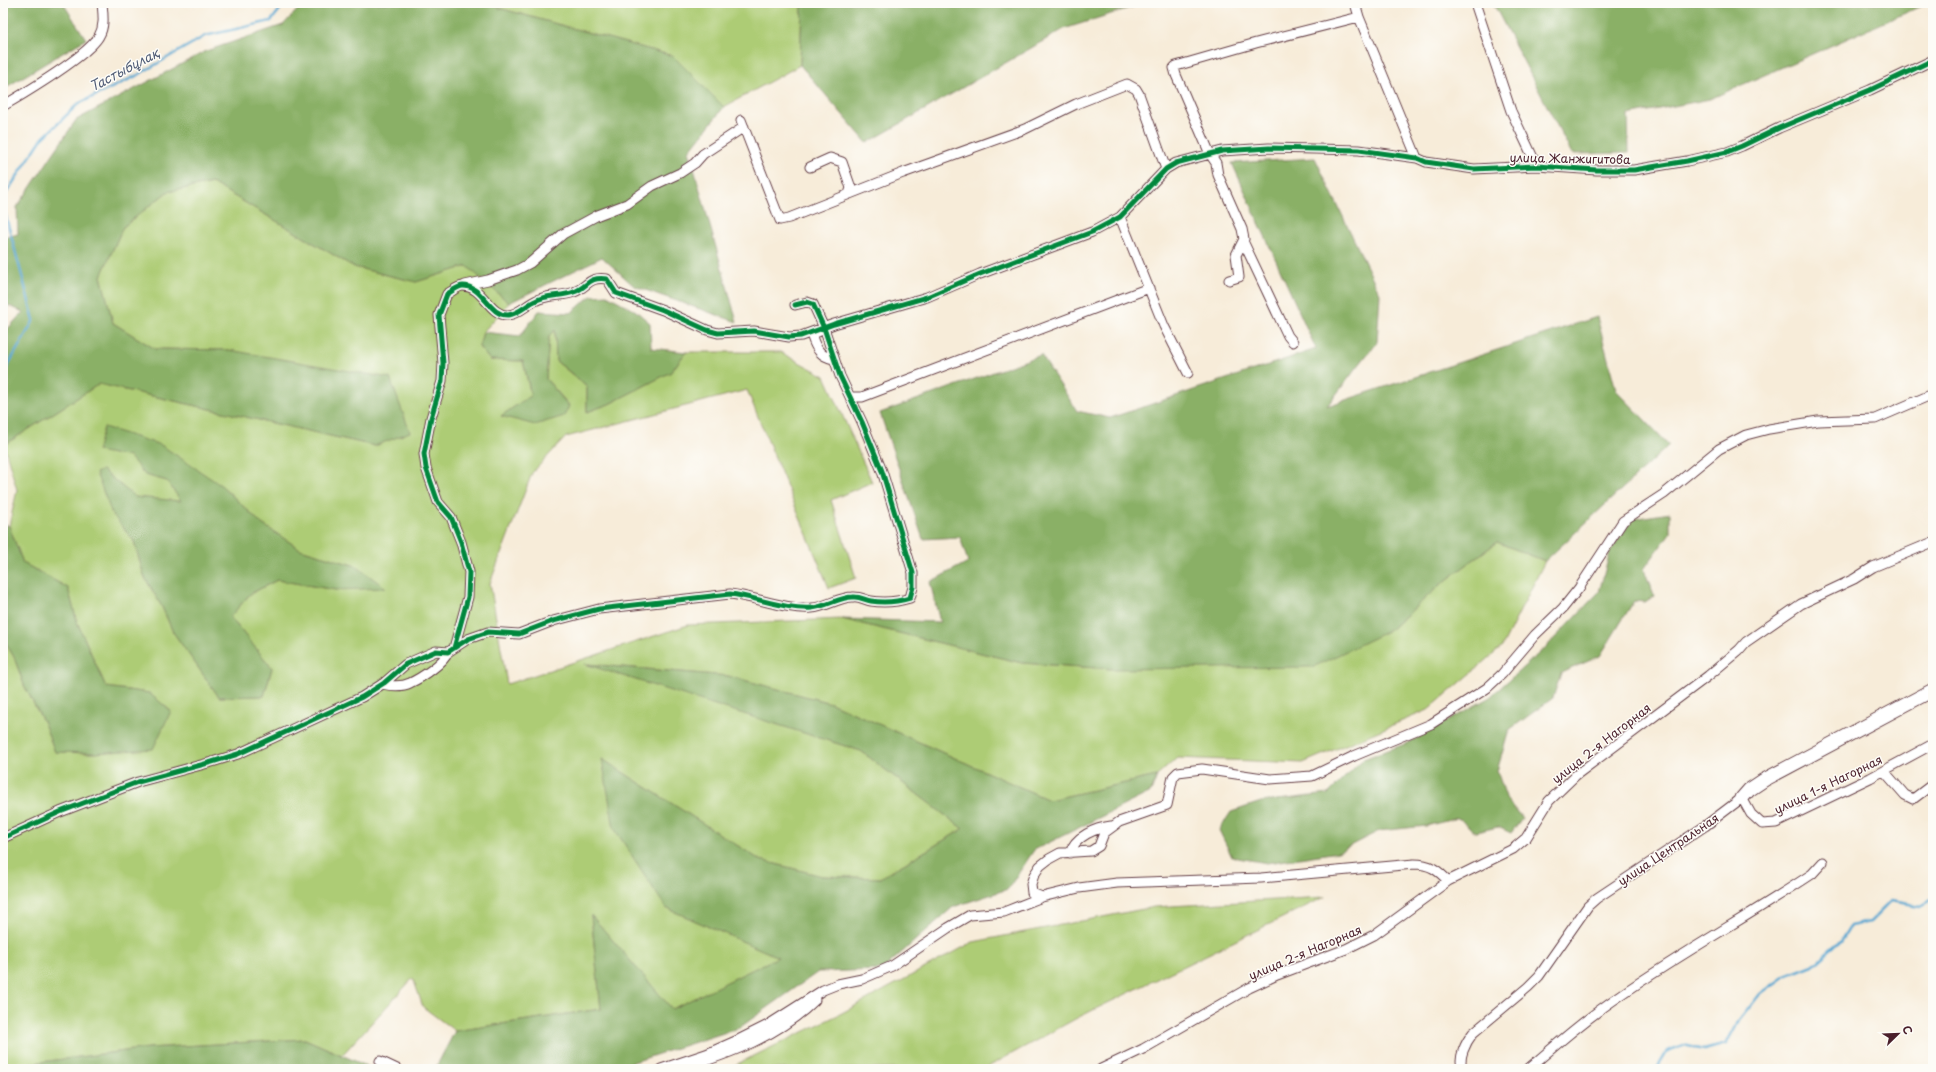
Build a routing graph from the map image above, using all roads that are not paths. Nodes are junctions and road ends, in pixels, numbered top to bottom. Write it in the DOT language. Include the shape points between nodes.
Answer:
graph roads {
  1 [pos="102,3"];
  2 [pos="1355,3"];
  3 [pos="1475,3"];
  4 [pos="1359,17"];
  5 [pos="1933,60"];
  6 [pos="3,106"];
  7 [pos="1210,154"];
  8 [pos="1417,158"];
  9 [pos="1537,166"];
  10 [pos="810,167"];
  11 [pos="1166,169"];
  12 [pos="850,194"];
  13 [pos="1120,218"];
  14 [pos="1243,241"];
  15 [pos="1229,280"];
  16 [pos="462,286"];
  17 [pos="1150,288"];
  18 [pos="795,305"];
  19 [pos="822,332"];
  20 [pos="1293,342"];
  21 [pos="834,359"];
  22 [pos="1188,373"];
  23 [pos="1933,394"];
  24 [pos="850,397"];
  25 [pos="1933,542"];
  26 [pos="451,650"];
  27 [pos="382,684"];
  28 [pos="1933,690"];
  29 [pos="1933,744"];
  30 [pos="1884,771"];
  31 [pos="1933,784"];
  32 [pos="1742,798"];
  33 [pos="1114,826"];
  34 [pos="3,838"];
  35 [pos="1070,853"];
  36 [pos="1822,862"];
  37 [pos="1448,881"];
  38 [pos="1042,897"];
  39 [pos="823,990"];
  40 [pos="380,1062"];
  41 [pos="1460,1068"];
  42 [pos="397,1069"];
  43 [pos="661,1069"];
  44 [pos="681,1069"];
  45 [pos="1101,1069"];
  46 [pos="1528,1069"];
  1 -- 6 [label="street" via="103,27 96,41 40,84"];
  2 -- 4 [label="street"];
  3 -- 9 [label="street" via="1511,112"];
  4 -- 7 [label="street" via="1176,66 1176,75"];
  4 -- 8 [label="street"];
  5 -- 9 [label="street, улица Жанжигитова" via="1727,152 1634,170"];
  7 -- 8 [label="street, улица Жанжигитова" via="1233,150 1307,148 1370,151"];
  7 -- 11 [label="street, улица Жанжигитова" via="1176,163"];
  7 -- 14 [label="street" via="1242,229"];
  8 -- 9 [label="street, улица Жанжигитова" via="1460,168"];
  10 -- 12 [label="street" via="830,158 842,162 851,188"];
  11 -- 12 [label="street" via="1139,94 1127,84 1076,104 1025,129"];
  11 -- 13 [label="street"];
  12 -- 16 [label="street" via="780,220 742,124 680,173 652,186 627,204 598,215 563,234 530,263 488,280"];
  13 -- 17 [label="street"];
  13 -- 19 [label="street" via="1092,232 927,296"];
  14 -- 15 [label="street" via="1236,255 1239,277"];
  14 -- 20 [label="street"];
  16 -- 19 [label="street" via="473,288 500,314 509,315 522,310 535,300 575,292 585,283 602,278 607,279 616,293 712,332 770,332 801,336"];
  16 -- 26 [label="street" via="447,294 439,315 442,382 424,454 438,502 451,517 469,572 468,597"];
  17 -- 22 [label="street" via="1164,326"];
  17 -- 24 [label="street" via="862,397"];
  18 -- 19 [label="street" via="806,302 813,304"];
  19 -- 21 [label="street"];
  19 -- 21 [label="street" via="812,337 815,347 827,358"];
  21 -- 24 [label="street"];
  23 -- 33 [label="street" via="1875,419 1818,421 1769,429 1746,435 1719,449 1664,494 1623,521 1563,608 1535,635 1494,682 1431,724 1312,776 1270,779 1202,769 1178,772 1173,777 1166,805"];
  24 -- 26 [label="street" via="882,471 902,534 913,573 910,598 898,602 885,602 854,596 812,608 730,594 630,605 581,613 519,634 488,632 468,639"];
  25 -- 37 [label="street, улица 2-я Нагорная" via="1873,567 1787,612 1741,645 1739,650 1708,676 1576,775 1549,801 1538,822 1520,845"];
  26 -- 27 [label="street" via="436,651 406,664"];
  26 -- 27 [label="street" via="446,658 410,683"];
  27 -- 34 [label="street" via="362,697 238,754 138,782 60,812"];
  28 -- 32 [label="street, улица Центральная" via="1764,780"];
  29 -- 30 [label="street, улица 1-я Нагорная"];
  30 -- 31 [label="street" via="1905,795 1913,799"];
  30 -- 32 [label="street, улица 1-я Нагорная" via="1786,820 1769,825 1762,824 1754,817"];
  32 -- 41 [label="street, улица Центральная" via="1588,906 1539,976 1473,1033 1467,1041"];
  33 -- 35 [label="street" via="1102,827 1086,834 1072,847"];
  33 -- 35 [label="street" via="1104,833 1099,846 1091,851"];
  35 -- 38 [label="street" via="1060,853 1040,866 1031,884 1032,894"];
  36 -- 46 [label="street" via="1812,874 1620,996"];
  37 -- 38 [label="street" via="1436,869 1414,864 1261,878 1116,883"];
  37 -- 45 [label="street, улица 2-я Нагорная" via="1374,935 1249,988 1143,1049"];
  38 -- 39 [label="street" via="1004,912 970,916 892,966 862,979"];
  39 -- 43 [label="street" via="740,1039"];
  39 -- 44 [label="street" via="808,1007 771,1032 728,1053"];
  40 -- 42 [label="street"];
}
